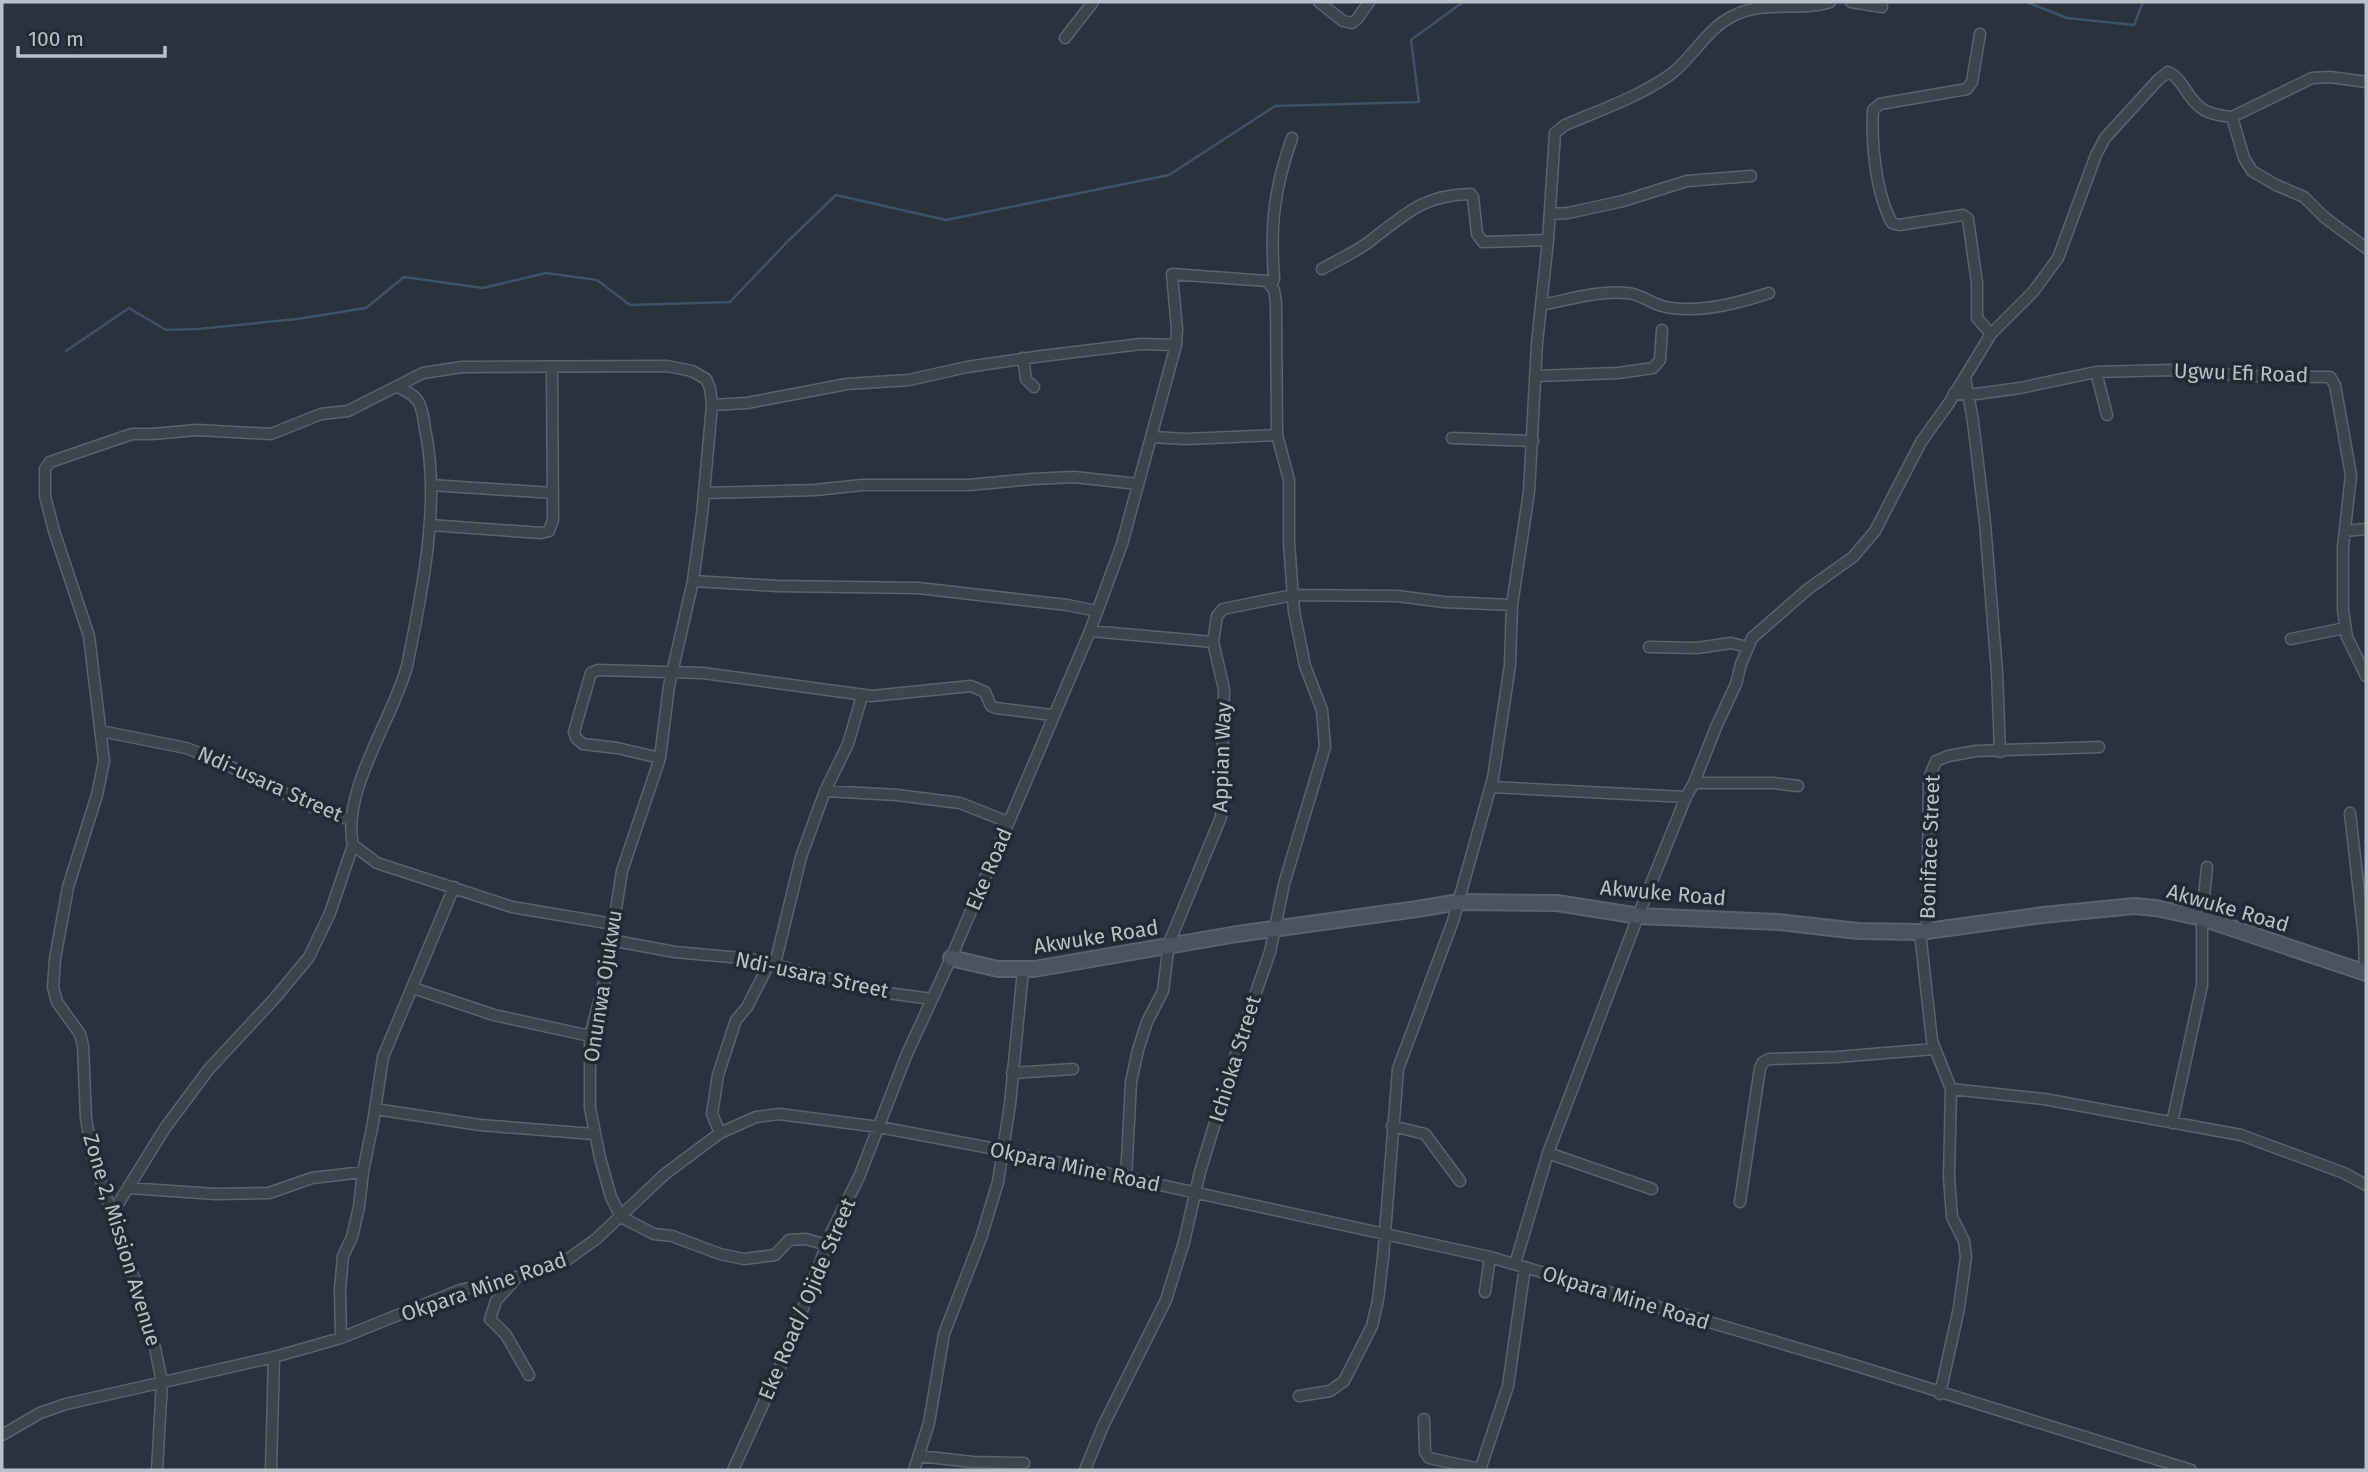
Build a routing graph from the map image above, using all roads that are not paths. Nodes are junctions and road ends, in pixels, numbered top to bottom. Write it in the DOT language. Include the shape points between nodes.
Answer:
graph roads {
  1 [pos="1093,2"];
  2 [pos="1319,2"];
  3 [pos="1369,2"];
  4 [pos="1830,2"];
  5 [pos="1852,2"];
  6 [pos="1882,7"];
  7 [pos="1980,34"];
  8 [pos="1065,38"];
  9 [pos="2366,82"];
  10 [pos="2232,117"];
  11 [pos="1292,138"];
  12 [pos="1751,176"];
  13 [pos="1550,214"];
  14 [pos="1548,240"];
  15 [pos="2366,248"];
  16 [pos="1322,269"];
  17 [pos="1271,285"];
  18 [pos="1769,293"];
  19 [pos="1541,305"];
  20 [pos="1662,330"];
  21 [pos="1991,334"];
  22 [pos="1177,345"];
  23 [pos="1023,359"];
  24 [pos="552,366"];
  25 [pos="2096,372"];
  26 [pos="1536,376"];
  27 [pos="1965,377"];
  28 [pos="398,387"];
  29 [pos="1034,387"];
  30 [pos="1954,393"];
  31 [pos="1969,395"];
  32 [pos="712,405"];
  33 [pos="2107,415"];
  34 [pos="1277,435"];
  35 [pos="1152,437"];
  36 [pos="1452,438"];
  37 [pos="1533,442"];
  38 [pos="1138,484"];
  39 [pos="431,485"];
  40 [pos="553,493"];
  41 [pos="704,493"];
  42 [pos="430,525"];
  43 [pos="2366,529"];
  44 [pos="2345,531"];
  45 [pos="693,581"];
  46 [pos="1293,595"];
  47 [pos="1512,605"];
  48 [pos="1097,611"];
  49 [pos="2346,628"];
  50 [pos="1090,631"];
  51 [pos="2291,639"];
  52 [pos="1213,642"];
  53 [pos="1648,647"];
  54 [pos="1747,647"];
  55 [pos="671,674"];
  56 [pos="2366,677"];
  57 [pos="862,696"];
  58 [pos="1052,715"];
  59 [pos="101,731"];
  60 [pos="2099,747"];
  61 [pos="2000,752"];
  62 [pos="660,758"];
  63 [pos="1694,783"];
  64 [pos="1798,786"];
  65 [pos="1491,787"];
  66 [pos="825,791"];
  67 [pos="1686,797"];
  68 [pos="2350,813"];
  69 [pos="351,820"];
  70 [pos="1009,822"];
  71 [pos="353,845"];
  72 [pos="2207,866"];
  73 [pos="454,887"];
  74 [pos="1459,902"];
  75 [pos="1639,916"];
  76 [pos="2202,918"];
  77 [pos="613,924"];
  78 [pos="1276,928"];
  79 [pos="1923,932"];
  80 [pos="610,940"];
  81 [pos="1168,947"];
  82 [pos="951,958"];
  83 [pos="772,963"];
  84 [pos="1023,970"];
  85 [pos="2366,973"];
  86 [pos="412,988"];
  87 [pos="932,999"];
  88 [pos="590,1036"];
  89 [pos="1934,1049"];
  90 [pos="1073,1069"];
  91 [pos="1012,1073"];
  92 [pos="1951,1089"];
  93 [pos="375,1110"];
  94 [pos="2172,1123"];
  95 [pos="1392,1126"];
  96 [pos="879,1127"];
  97 [pos="720,1133"];
  98 [pos="594,1134"];
  99 [pos="1001,1150"];
  100 [pos="1549,1153"];
  101 [pos="363,1172"];
  102 [pos="1126,1179"];
  103 [pos="1460,1181"];
  104 [pos="2366,1185"];
  105 [pos="129,1188"];
  106 [pos="1652,1189"];
  107 [pos="1195,1191"];
  108 [pos="1740,1202"];
  109 [pos="113,1212"];
  110 [pos="621,1217"];
  111 [pos="1384,1234"];
  112 [pos="827,1245"];
  113 [pos="1490,1257"];
  114 [pos="1520,1266"];
  115 [pos="517,1277"];
  116 [pos="1485,1292"];
  117 [pos="341,1338"];
  118 [pos="274,1357"];
  119 [pos="529,1375"];
  120 [pos="162,1382"];
  121 [pos="1940,1394"];
  122 [pos="1299,1396"];
  123 [pos="1424,1419"];
  124 [pos="2,1435"];
  125 [pos="919,1456"];
  126 [pos="1024,1463"];
  127 [pos="1480,1469"];
  128 [pos="157,1470"];
  129 [pos="271,1470"];
  130 [pos="733,1470"];
  131 [pos="914,1470"];
  132 [pos="1085,1470"];
  133 [pos="2191,1470"];
  1 -- 8 [label="street"];
  2 -- 3 [label="street" via="1352,23"];
  4 -- 13 [label="street" via="1815,7 1755,8 1734,15 1675,71 1565,125 1555,133"];
  5 -- 6 [label="street"];
  7 -- 21 [label="street" via="1967,89 1880,104 1873,110 1872,120 1881,193 1892,223 1963,215 1968,219 1977,318"];
  9 -- 10 [label="street" via="2312,78"];
  10 -- 15 [label="street" via="2252,171 2304,197 2324,218"];
  10 -- 21 [label="street" via="2203,110 2173,74 2162,76 2105,138 2061,254 2049,273"];
  11 -- 17 [label="street, Ichioka Street" via="1278,177"];
  12 -- 13 [label="street" via="1687,181 1623,201"];
  13 -- 14 [label="street"];
  14 -- 16 [label="street" via="1483,242 1477,234 1473,197 1451,194 1405,213 1374,239"];
  14 -- 19 [label="street"];
  17 -- 22 [label="street, Eke Road" via="1259,280 1172,274"];
  17 -- 34 [label="street, Ichioka Street" via="1276,303"];
  18 -- 19 [label="street" via="1702,307 1663,306 1641,295 1617,292"];
  19 -- 26 [label="street"];
  20 -- 26 [label="street" via="1660,360 1653,368"];
  21 -- 27 [label="street"];
  22 -- 23 [label="street" via="1141,344"];
  22 -- 35 [label="street, Eke Road"];
  23 -- 29 [label="street" via="1026,379"];
  23 -- 32 [label="street" via="909,380 847,384"];
  24 -- 28 [label="street" via="436,370"];
  24 -- 32 [label="street" via="650,365 692,371 709,383"];
  24 -- 40 [label="street"];
  25 -- 31 [label="street"];
  25 -- 33 [label="street"];
  25 -- 44 [label="street, Ugwu Efi Road" via="2171,370 2329,377 2335,385 2351,475"];
  26 -- 37 [label="street"];
  27 -- 30 [label="street"];
  27 -- 31 [label="street"];
  28 -- 39 [label="street" via="421,406"];
  28 -- 59 [label="street, Zone 2, Mission Avenue" via="348,411 321,414 271,434 197,430 132,434 46,465 47,507 89,636"];
  30 -- 31 [label="street"];
  30 -- 54 [label="street" via="1921,442 1866,544 1766,625"];
  31 -- 61 [label="street" via="1985,523"];
  32 -- 41 [label="street, Onunwa Ojukwu"];
  34 -- 35 [label="street"];
  34 -- 46 [label="street, Ichioka Street" via="1289,480"];
  35 -- 38 [label="street, Eke Road"];
  36 -- 37 [label="street"];
  37 -- 47 [label="street"];
  38 -- 41 [label="street" via="1074,477"];
  38 -- 48 [label="street, Eke Road"];
  39 -- 40 [label="street"];
  39 -- 42 [label="street"];
  40 -- 42 [label="street" via="553,520 546,532"];
  41 -- 45 [label="street, Onunwa Ojukwu"];
  42 -- 69 [label="street" via="402,688 369,758"];
  43 -- 44 [label="street"];
  44 -- 49 [label="street, Ugwu Efi Road"];
  45 -- 48 [label="street" via="918,588"];
  45 -- 55 [label="street, Onunwa Ojukwu"];
  46 -- 47 [label="street"];
  46 -- 52 [label="street" via="1223,609 1217,616"];
  46 -- 78 [label="street, Ichioka Street" via="1299,641 1322,710 1325,737"];
  47 -- 65 [label="street" via="1511,660"];
  48 -- 50 [label="street, Eke Road"];
  49 -- 51 [label="street"];
  49 -- 56 [label="street, Ugwu Efi Road"];
  50 -- 52 [label="street"];
  50 -- 58 [label="street, Eke Road"];
  52 -- 81 [label="street, Appian Way" via="1224,689 1221,817"];
  53 -- 54 [label="street" via="1731,643"];
  54 -- 63 [label="street"];
  55 -- 57 [label="street" via="720,675"];
  55 -- 62 [label="street, Onunwa Ojukwu"];
  55 -- 62 [label="street" via="591,673 574,732 583,744"];
  57 -- 58 [label="street" via="976,686 993,707"];
  57 -- 66 [label="street" via="848,744"];
  58 -- 70 [label="street, Eke Road"];
  59 -- 69 [label="street, Ndi-usara Street" via="186,748 312,807"];
  59 -- 109 [label="street, Zone 2, Mission Avenue" via="102,774 68,887 53,987 57,1002 80,1034 89,1139"];
  60 -- 61 [label="street, Boniface Street"];
  61 -- 79 [label="street, Boniface Street" via="1948,755 1932,768"];
  62 -- 77 [label="street, Onunwa Ojukwu" via="626,856"];
  63 -- 64 [label="street"];
  63 -- 67 [label="street"];
  65 -- 67 [label="street"];
  65 -- 74 [label="street"];
  66 -- 70 [label="street" via="960,803"];
  66 -- 83 [label="street"];
  67 -- 75 [label="street"];
  68 -- 85 [label="street"];
  69 -- 71 [label="street, Ndi-usara Street"];
  70 -- 82 [label="street, Eke Road"];
  71 -- 73 [label="street, Ndi-usara Street" via="377,863"];
  71 -- 105 [label="street" via="309,957 209,1069 165,1128"];
  72 -- 76 [label="street"];
  73 -- 77 [label="street, Ndi-usara Street" via="512,907"];
  73 -- 86 [label="street"];
  74 -- 75 [label="main road, Akwuke Road" via="1558,903"];
  74 -- 78 [label="main road, Akwuke Road"];
  74 -- 95 [label="street" via="1398,1069"];
  75 -- 79 [label="main road, Akwuke Road"];
  75 -- 100 [label="street"];
  76 -- 79 [label="main road, Akwuke Road" via="2134,906"];
  76 -- 85 [label="main road, Akwuke Road"];
  76 -- 94 [label="street" via="2202,985"];
  77 -- 80 [label="street, Onunwa Ojukwu"];
  78 -- 81 [label="main road, Akwuke Road"];
  78 -- 107 [label="street, Ichioka Street"];
  79 -- 89 [label="street, Boniface Street"];
  80 -- 83 [label="street, Ndi-usara Street"];
  80 -- 88 [label="street, Onunwa Ojukwu"];
  81 -- 84 [label="main road, Akwuke Road"];
  81 -- 102 [label="street, Appian Way" via="1163,991 1142,1035 1133,1072"];
  82 -- 84 [label="main road, Akwuke Road"];
  82 -- 87 [label="street, Eke Road"];
  83 -- 87 [label="street, Ndi-usara Street" via="873,990"];
  83 -- 97 [label="street" via="736,1020 718,1075 712,1114"];
  84 -- 91 [label="street"];
  86 -- 88 [label="street" via="494,1015"];
  86 -- 93 [label="street" via="383,1057"];
  87 -- 96 [label="street, Eke Road"];
  88 -- 98 [label="street, Onunwa Ojukwu" via="588,1088"];
  89 -- 92 [label="street, Boniface Street"];
  89 -- 108 [label="street" via="1763,1062"];
  90 -- 91 [label="street"];
  91 -- 99 [label="street"];
  92 -- 94 [label="street" via="2055,1100"];
  92 -- 121 [label="street, Boniface Street" via="1952,1216 1966,1258"];
  93 -- 98 [label="street"];
  93 -- 101 [label="street"];
  94 -- 104 [label="street" via="2241,1135"];
  95 -- 103 [label="street" via="1425,1134"];
  95 -- 111 [label="street"];
  96 -- 97 [label="street, Okpara Mine Road" via="771,1114"];
  96 -- 99 [label="street, Okpara Mine Road"];
  96 -- 112 [label="street, Eke Road/ Ojide Street"];
  97 -- 110 [label="street, Okpara Mine Road" via="657,1181"];
  98 -- 110 [label="street, Onunwa Ojukwu"];
  99 -- 102 [label="street, Okpara Mine Road"];
  99 -- 125 [label="street" via="998,1182 981,1238 944,1334"];
  100 -- 106 [label="street"];
  100 -- 114 [label="street"];
  101 -- 105 [label="street" via="312,1178 269,1193"];
  101 -- 117 [label="street" via="355,1227 343,1256"];
  102 -- 107 [label="street, Okpara Mine Road"];
  105 -- 109 [label="street"];
  107 -- 111 [label="street, Okpara Mine Road"];
  107 -- 132 [label="street, Ichioka Street" via="1166,1300"];
  109 -- 120 [label="street, Zone 2, Mission Avenue"];
  110 -- 112 [label="street" via="654,1234 744,1259 775,1255 789,1240"];
  110 -- 115 [label="street, Okpara Mine Road" via="570,1259"];
  111 -- 113 [label="street, Okpara Mine Road"];
  111 -- 122 [label="street" via="1372,1325 1344,1381 1330,1391"];
  112 -- 130 [label="street, Eke Road/ Ojide Street" via="789,1347"];
  113 -- 114 [label="street, Okpara Mine Road"];
  113 -- 116 [label="street"];
  114 -- 121 [label="street, Okpara Mine Road"];
  114 -- 127 [label="street" via="1508,1386"];
  115 -- 117 [label="street, Okpara Mine Road" via="460,1290"];
  115 -- 119 [label="street" via="496,1301 489,1320 506,1335"];
  117 -- 118 [label="street, Okpara Mine Road"];
  118 -- 120 [label="street, Okpara Mine Road"];
  118 -- 129 [label="street"];
  120 -- 124 [label="street, Okpara Mine Road" via="57,1407"];
  120 -- 128 [label="street, Zone 2, Mission Avenue"];
  121 -- 133 [label="street, Okpara Mine Road"];
  123 -- 127 [label="street" via="1429,1458"];
  125 -- 126 [label="street"];
  125 -- 131 [label="street"];
}
